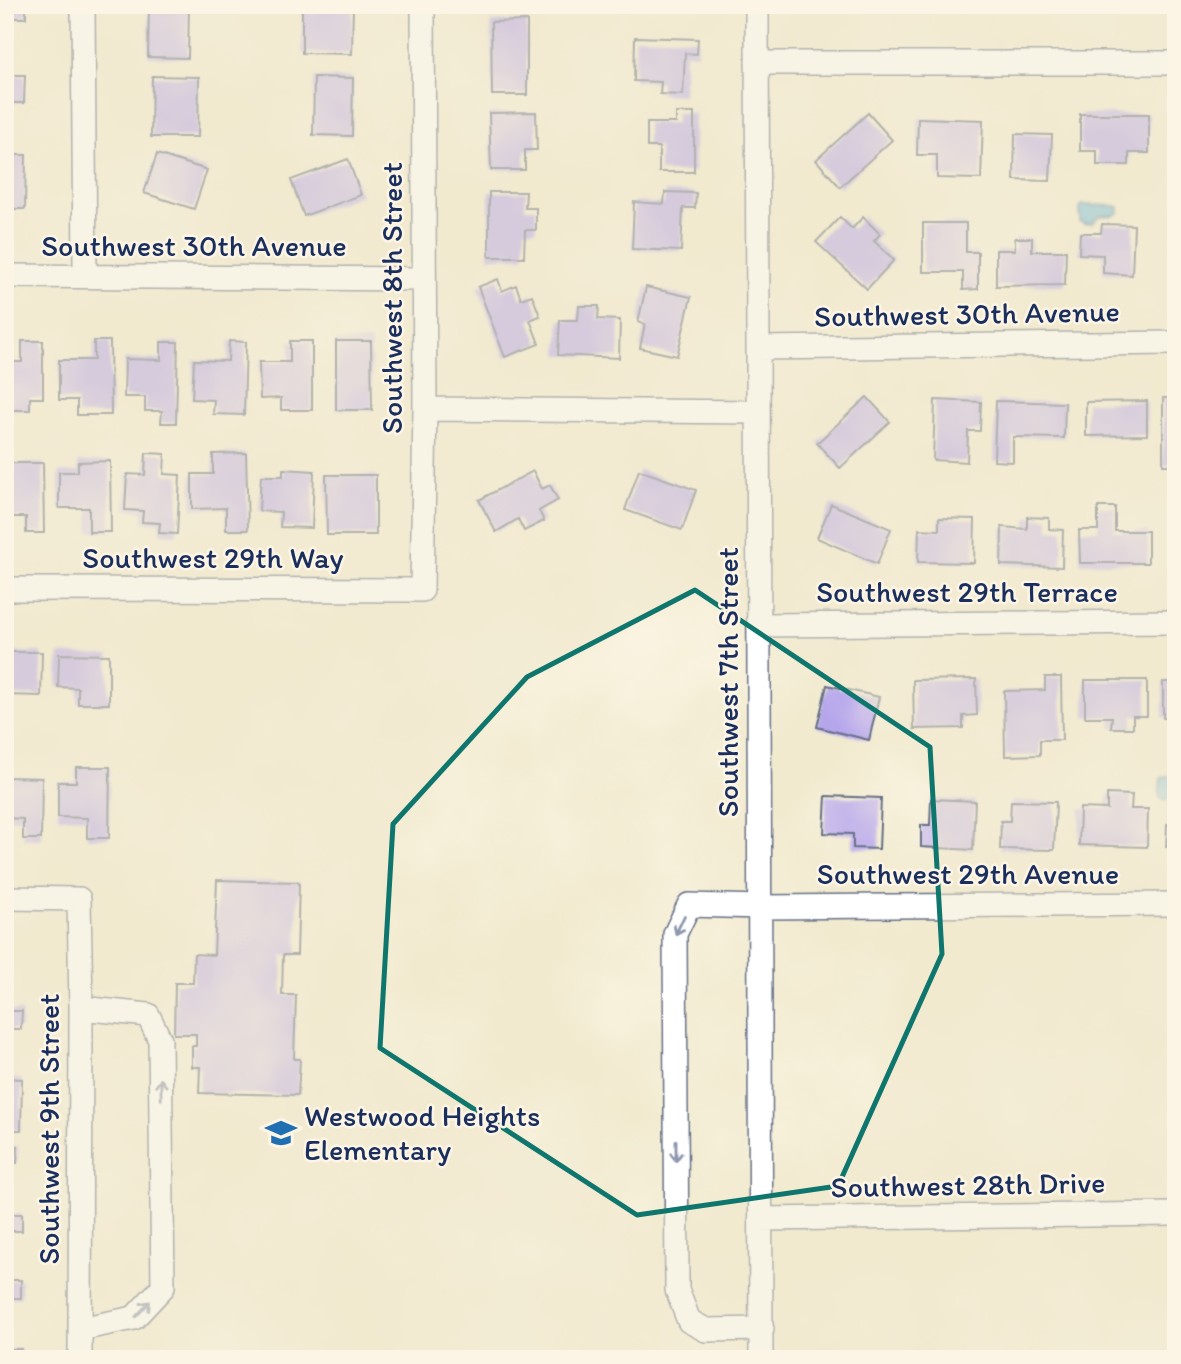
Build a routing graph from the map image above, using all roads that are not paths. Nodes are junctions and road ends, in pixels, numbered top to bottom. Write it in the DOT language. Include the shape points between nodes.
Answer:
graph roads {
  1 [pos="83,5"];
  2 [pos="423,5"];
  3 [pos="757,5"];
  4 [pos="757,63"];
  5 [pos="1176,63"];
  6 [pos="5,276"];
  7 [pos="85,276"];
  8 [pos="424,279"];
  9 [pos="1176,344"];
  10 [pos="758,348"];
  11 [pos="425,410"];
  12 [pos="758,412"];
  13 [pos="5,589"];
  14 [pos="422,590"];
  15 [pos="1176,622"];
  16 [pos="759,625"];
  17 [pos="5,898"];
  18 [pos="1176,904"];
  19 [pos="760,907"];
  20 [pos="81,1008"];
  21 [pos="1176,1214"];
  22 [pos="761,1219"];
  23 [pos="80,1329"];
  24 [pos="762,1329"];
  25 [pos="80,1359"];
  26 [pos="761,1359"];
  1 -- 7 [label="street"];
  2 -- 8 [label="street, Southwest 8th Street"];
  3 -- 4 [label="street, Southwest 7th Street"];
  4 -- 5 [label="street"];
  4 -- 10 [label="street, Southwest 7th Street"];
  6 -- 7 [label="street, Southwest 30th Avenue"];
  7 -- 8 [label="street, Southwest 30th Avenue"];
  8 -- 11 [label="street, Southwest 8th Street"];
  9 -- 10 [label="street, Southwest 30th Avenue"];
  10 -- 12 [label="street, Southwest 7th Street"];
  11 -- 12 [label="street"];
  11 -- 14 [label="street, Southwest 8th Street"];
  12 -- 16 [label="street, Southwest 7th Street"];
  13 -- 14 [label="street, Southwest 29th Way"];
  15 -- 16 [label="street, Southwest 29th Terrace"];
  16 -- 19 [label="street, Southwest 7th Street"];
  17 -- 20 [label="street, Southwest 9th Street" via="79,898"];
  18 -- 19 [label="street, Southwest 29th Avenue"];
  19 -- 22 [label="street, Southwest 7th Street"];
  19 -- 24 [label="street, Southwest 29th Avenue, one-way" via="689,905 675,934 675,947 677,1290 689,1321 706,1330"];
  20 -- 23 [label="street, Southwest 9th Street"];
  23 -- 20 [label="street, one-way" via="134,1318 163,1287 160,1040 148,1015"];
  21 -- 22 [label="street, Southwest 28th Drive"];
  22 -- 24 [label="street, Southwest 7th Street"];
  23 -- 25 [label="street, Southwest 9th Street"];
  24 -- 26 [label="street, Southwest 7th Street"];
}
